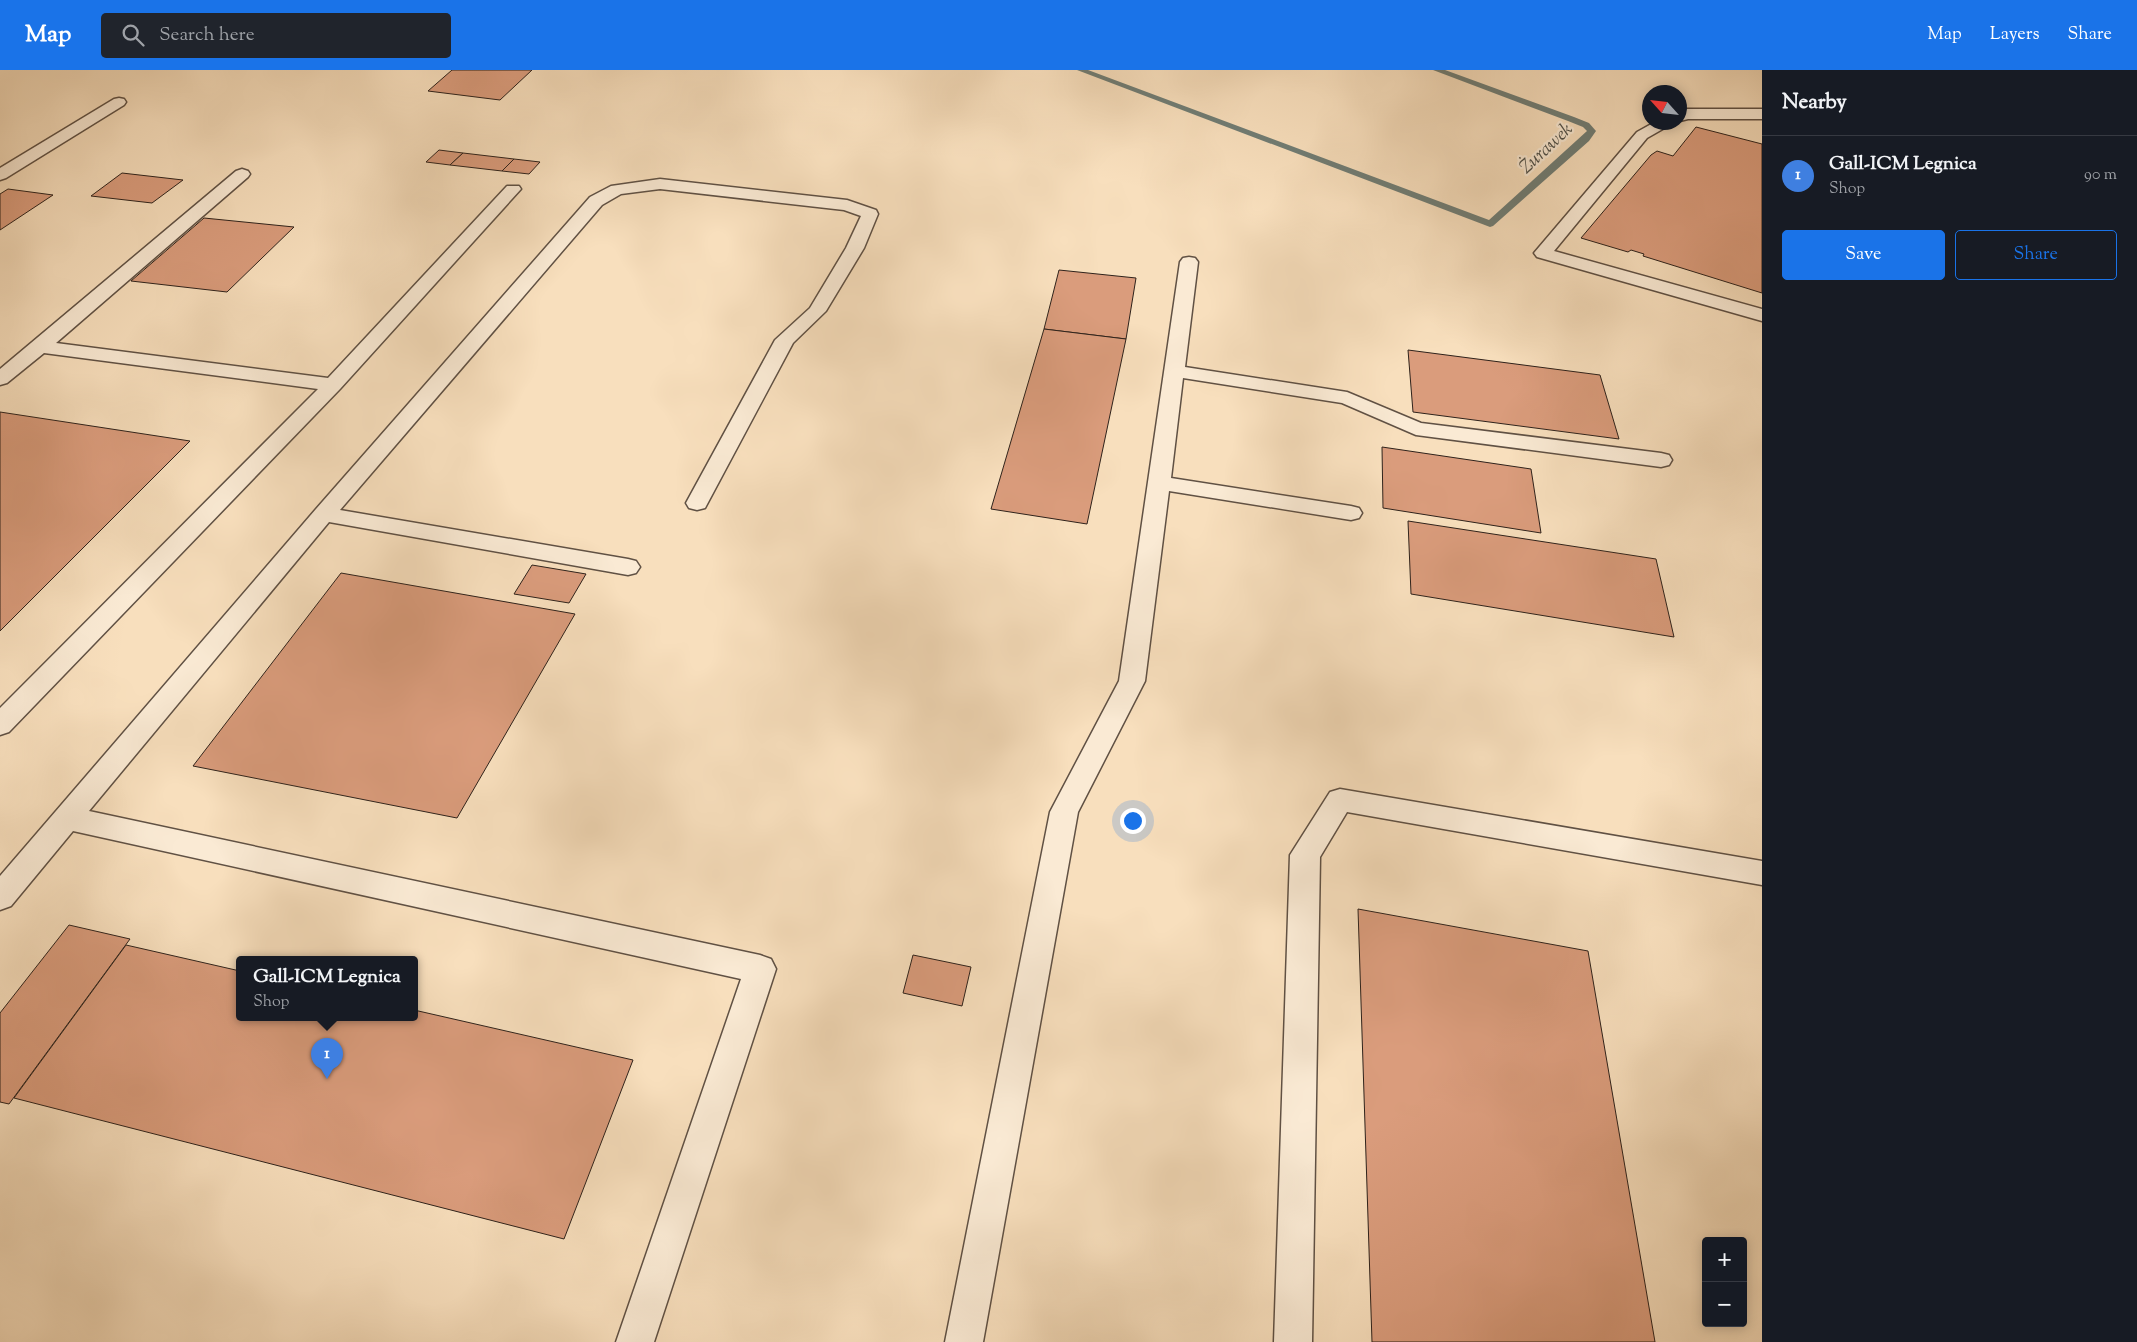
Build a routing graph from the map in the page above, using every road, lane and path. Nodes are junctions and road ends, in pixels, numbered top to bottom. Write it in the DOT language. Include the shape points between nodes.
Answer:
graph roads {
  1 [pos="119,102"];
  2 [pos="1687,114"];
  3 [pos="1762,114"];
  4 [pos="1652,130"];
  5 [pos="242,174"];
  6 [pos="0,175"];
  7 [pos="513,189"];
  8 [pos="1189,262"];
  9 [pos="1762,315"];
  10 [pos="40,347"];
  11 [pos="1174,371"];
  12 [pos="0,379"];
  13 [pos="334,385"];
  14 [pos="1661,460"];
  15 [pos="1159,483"];
  16 [pos="697,503"];
  17 [pos="1351,513"];
  18 [pos="324,514"];
  19 [pos="628,567"];
  20 [pos="0,725"];
  21 [pos="68,818"];
  22 [pos="1762,873"];
  23 [pos="0,897"];
  24 [pos="635,1342"];
  25 [pos="964,1342"];
  26 [pos="1293,1342"];
  1 -- 6 [label="lane"];
  2 -- 3 [label="lane"];
  4 -- 9 [label="lane" via="1642,135 1543,253"];
  5 -- 10 [label="lane"];
  7 -- 13 [label="lane"];
  8 -- 11 [label="lane"];
  10 -- 12 [label="lane"];
  10 -- 13 [label="lane"];
  11 -- 14 [label="lane" via="1347,398 1416,429"];
  11 -- 15 [label="lane"];
  13 -- 20 [label="lane"];
  15 -- 17 [label="lane"];
  15 -- 25 [label="lane" via="1132,681 1064,812"];
  16 -- 18 [label="lane" via="785,340 817,311 855,248 870,214 847,205 660,184 617,190 596,201"];
  18 -- 19 [label="lane"];
  18 -- 21 [label="lane"];
  21 -- 23 [label="lane"];
  21 -- 24 [label="lane" via="760,969"];
  22 -- 26 [label="lane" via="1340,800 1305,855"];
}
